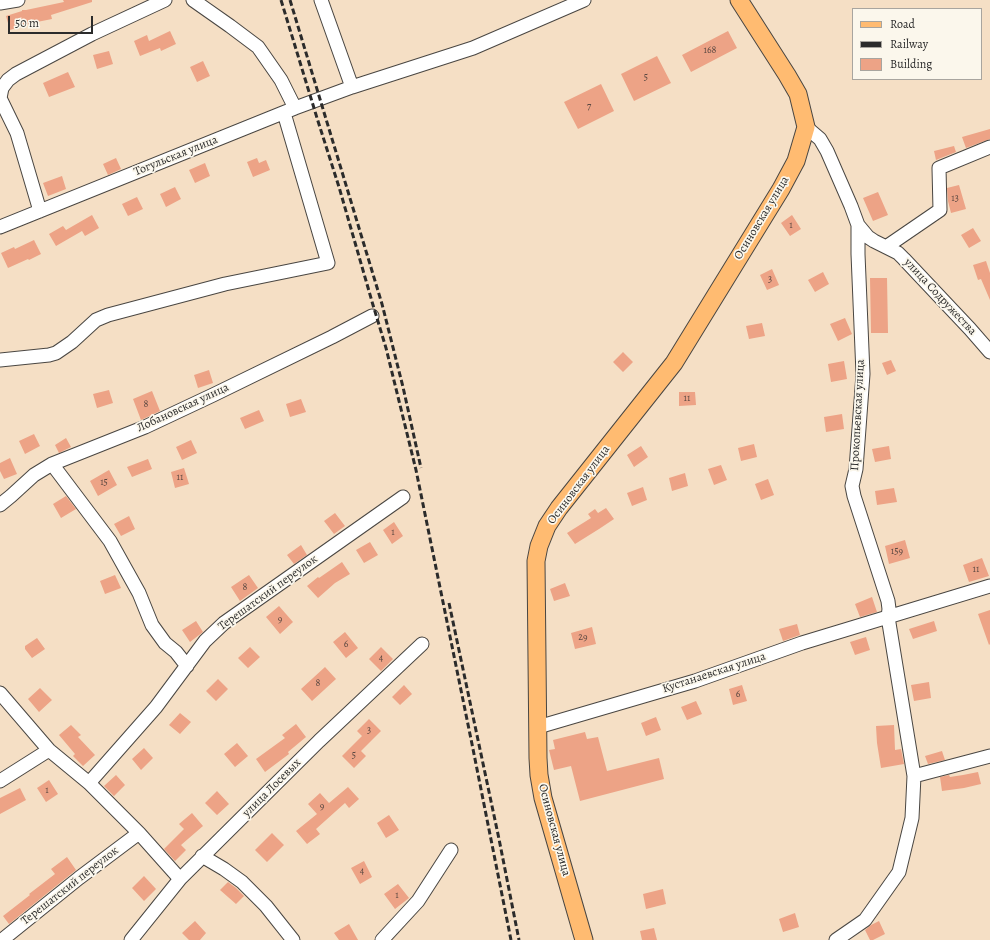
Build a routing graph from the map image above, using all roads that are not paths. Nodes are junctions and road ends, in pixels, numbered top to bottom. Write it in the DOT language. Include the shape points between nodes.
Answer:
graph roads {
  1 [pos="18,0"];
  2 [pos="165,0"];
  3 [pos="193,0"];
  4 [pos="321,0"];
  5 [pos="584,0"];
  6 [pos="739,0"];
  7 [pos="0,3"];
  8 [pos="352,87"];
  9 [pos="289,110"];
  10 [pos="806,127"];
  11 [pos="990,147"];
  12 [pos="40,212"];
  13 [pos="858,225"];
  14 [pos="0,228"];
  15 [pos="886,247"];
  16 [pos="372,316"];
  17 [pos="990,352"];
  18 [pos="0,360"];
  19 [pos="52,464"];
  20 [pos="404,497"];
  21 [pos="0,505"];
  22 [pos="990,586"];
  23 [pos="888,617"];
  24 [pos="422,644"];
  25 [pos="187,666"];
  26 [pos="0,693"];
  27 [pos="538,727"];
  28 [pos="49,750"];
  29 [pos="990,756"];
  30 [pos="914,776"];
  31 [pos="0,781"];
  32 [pos="89,783"];
  33 [pos="139,832"];
  34 [pos="451,850"];
  35 [pos="202,856"];
  36 [pos="180,879"];
  37 [pos="2,940"];
  38 [pos="131,940"];
  39 [pos="293,940"];
  40 [pos="382,940"];
  41 [pos="584,940"];
  42 [pos="836,940"];
  1 -- 7 [label="street"];
  2 -- 12 [label="street" via="92,34 16,74 2,88 0,98 17,133"];
  3 -- 9 [label="street" via="258,47 281,80"];
  4 -- 8 [label="street"];
  5 -- 8 [label="street, Тогульская улица" via="473,48"];
  6 -- 10 [label="main road" via="798,94"];
  8 -- 9 [label="street, Тогульская улица"];
  9 -- 12 [label="street, Тогульская улица"];
  9 -- 18 [label="street" via="328,263 225,284 108,315 96,320 72,342 49,355"];
  10 -- 13 [label="street, Прокопьевская улица" via="820,139 827,151"];
  10 -- 27 [label="main road, Осиновская улица" via="796,161 781,188 674,363 547,526 536,561"];
  11 -- 15 [label="street" via="939,168 940,210"];
  12 -- 14 [label="street, Тогульская улица"];
  13 -- 15 [label="street, улица Содружества" via="874,241"];
  13 -- 23 [label="street, Прокопьевская улица" via="863,374 856,469 852,486 888,601"];
  15 -- 17 [label="street, улица Содружества" via="904,259"];
  16 -- 19 [label="street, Лобановская улица" via="145,427"];
  19 -- 21 [label="street, Лобановская улица"];
  19 -- 25 [label="street" via="110,541 139,594 152,625"];
  20 -- 25 [label="street, Терешатский переулок" via="224,623 205,641"];
  22 -- 23 [label="street, Кустанаевская улица"];
  23 -- 27 [label="street, Кустанаевская улица" via="802,643 694,681"];
  23 -- 30 [label="street, Прокопьевская улица"];
  24 -- 35 [label="street, улица Лосевых"];
  25 -- 32 [label="street, Терешатский переулок" via="156,707"];
  26 -- 28 [label="street"];
  27 -- 41 [label="main road, Осиновская улица" via="538,758 543,798"];
  28 -- 31 [label="street"];
  28 -- 32 [label="street"];
  29 -- 30 [label="street"];
  30 -- 42 [label="street, Прокопьевская улица" via="912,818 899,872 865,920"];
  32 -- 33 [label="street"];
  33 -- 36 [label="street"];
  33 -- 37 [label="street, Терешатский переулок"];
  34 -- 40 [label="street" via="418,901"];
  35 -- 36 [label="street, улица Лосевых"];
  35 -- 39 [label="street" via="242,882 266,906"];
  36 -- 38 [label="street, улица Лосевых"];
}
